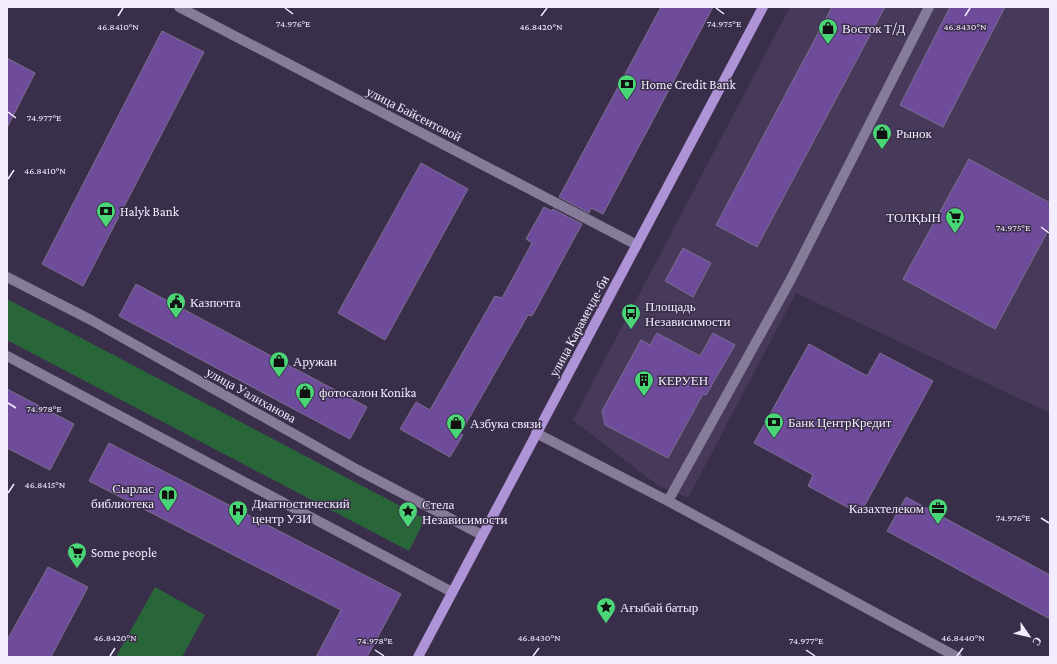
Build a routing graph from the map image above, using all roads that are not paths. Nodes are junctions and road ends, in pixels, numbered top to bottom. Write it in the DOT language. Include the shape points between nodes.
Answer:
graph roads {
  1 [pos="179,7"];
  2 [pos="763,7"];
  3 [pos="929,7"];
  4 [pos="637,244"];
  5 [pos="7,278"];
  6 [pos="7,356"];
  7 [pos="536,433"];
  8 [pos="668,501"];
  9 [pos="482,535"];
  10 [pos="452,592"];
  11 [pos="418,657"];
  12 [pos="957,657"];
  1 -- 4 [label="street, улица Байсеитовой"];
  2 -- 4 [label="main road, улица Караменде-би"];
  3 -- 8 [label="street" via="791,279"];
  4 -- 7 [label="main road, улица Караменде-би"];
  5 -- 9 [label="street, улица Уалиханова" via="91,320 358,470"];
  6 -- 10 [label="street"];
  7 -- 8 [label="street"];
  7 -- 9 [label="main road, улица Караменде-би"];
  8 -- 12 [label="street"];
  9 -- 10 [label="main road, улица Караменде-би"];
  10 -- 11 [label="main road, улица Караменде-би"];
}
